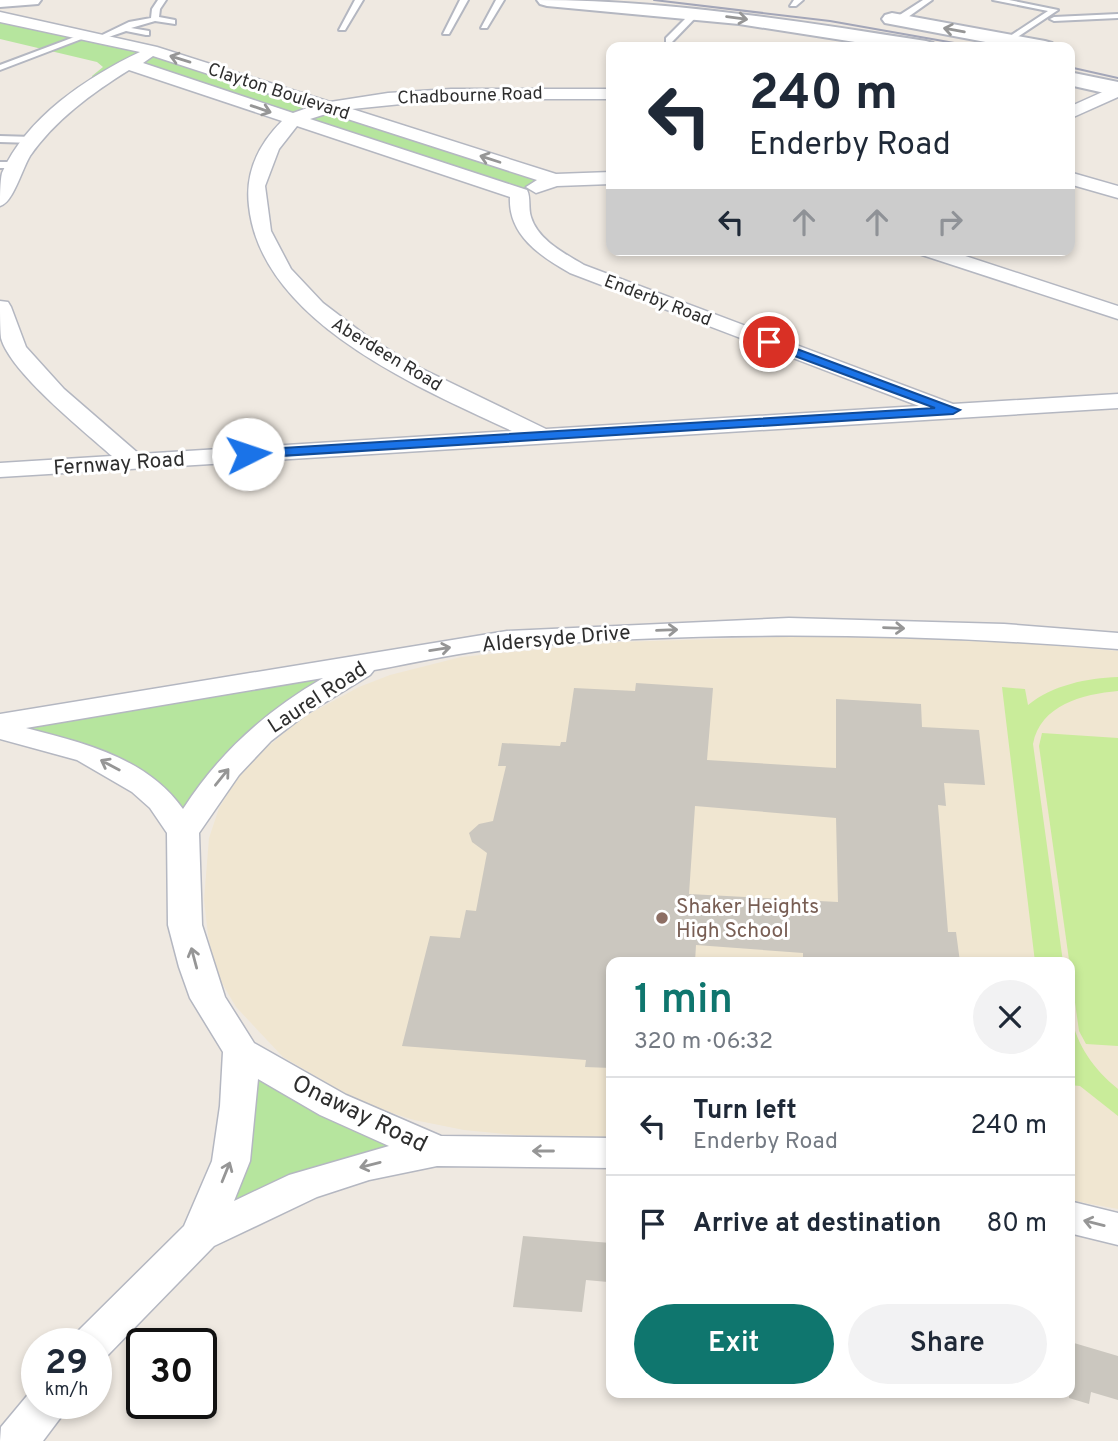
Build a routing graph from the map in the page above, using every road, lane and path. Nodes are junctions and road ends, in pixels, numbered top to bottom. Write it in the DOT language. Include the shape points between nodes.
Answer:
graph roads {
  1 [pos="31,0"];
  2 [pos="162,0"];
  3 [pos="359,0"];
  4 [pos="464,0"];
  5 [pos="500,0"];
  6 [pos="547,0"];
  7 [pos="928,0"];
  8 [pos="997,0"];
  9 [pos="0,1"];
  10 [pos="696,13"];
  11 [pos="868,15"];
  12 [pos="1118,16"];
  13 [pos="0,17"];
  14 [pos="155,19"];
  15 [pos="1054,19"];
  16 [pos="898,20"];
  17 [pos="172,22"];
  18 [pos="484,26"];
  19 [pos="342,28"];
  20 [pos="446,32"];
  21 [pos="94,36"];
  22 [pos="123,36"];
  23 [pos="669,40"];
  24 [pos="1010,40"];
  25 [pos="877,42"];
  26 [pos="1020,42"];
  27 [pos="152,50"];
  28 [pos="127,63"];
  29 [pos="0,68"];
  30 [pos="1075,79"];
  31 [pos="1118,90"];
  32 [pos="606,94"];
  33 [pos="329,107"];
  34 [pos="1075,111"];
  35 [pos="294,120"];
  36 [pos="0,139"];
  37 [pos="33,141"];
  38 [pos="8,165"];
  39 [pos="606,178"];
  40 [pos="555,180"];
  41 [pos="1075,180"];
  42 [pos="1118,192"];
  43 [pos="520,194"];
  44 [pos="0,200"];
  45 [pos="944,256"];
  46 [pos="0,307"];
  47 [pos="1118,313"];
  48 [pos="1118,401"];
  49 [pos="953,410"];
  50 [pos="541,435"];
  51 [pos="134,462"];
  52 [pos="0,470"];
  53 [pos="1118,641"];
  54 [pos="373,661"];
  55 [pos="0,723"];
  56 [pos="0,730"];
  57 [pos="183,833"];
  58 [pos="241,1052"];
  59 [pos="437,1150"];
  60 [pos="606,1153"];
  61 [pos="1075,1218"];
  62 [pos="1118,1229"];
  63 [pos="200,1235"];
  64 [pos="108,1328"];
  65 [pos="35,1419"];
  66 [pos="18,1441"];
  1 -- 9 [label="main road"];
  2 -- 14 [label="lane"];
  3 -- 19 [label="lane"];
  4 -- 20 [label="lane"];
  5 -- 18 [label="lane"];
  6 -- 10 [label="main road"];
  7 -- 16 [label="lane"];
  8 -- 24 [label="lane" via="1054,10"];
  10 -- 23 [label="lane"];
  10 -- 25 [label="main road, one-way"];
  11 -- 16 [label="main road"];
  12 -- 15 [label="lane"];
  13 -- 21 [label="street, Clayton Boulevard"];
  14 -- 17 [label="lane"];
  14 -- 22 [label="lane" via="132,24"];
  24 -- 16 [label="main road, one-way"];
  21 -- 22 [label="street, Clayton Boulevard"];
  21 -- 29 [label="lane"];
  22 -- 27 [label="street, Clayton Boulevard"];
  24 -- 26 [label="main road"];
  27 -- 28 [label="street"];
  33 -- 27 [label="street, Clayton Boulevard, one-way"];
  28 -- 35 [label="street, Clayton Boulevard, one-way"];
  28 -- 37 [label="street" via="53,118"];
  30 -- 31 [label="main road"];
  31 -- 34 [label="street"];
  32 -- 33 [label="street, Chadbourne Road" via="390,97"];
  33 -- 35 [label="street, Aberdeen Road"];
  40 -- 33 [label="street, Clayton Boulevard, one-way"];
  35 -- 43 [label="street, Clayton Boulevard"];
  35 -- 50 [label="street, Aberdeen Road" via="257,172 254,209 265,247 290,282 320,314 383,355"];
  36 -- 37 [label="lane"];
  37 -- 38 [label="street"];
  38 -- 44 [label="street"];
  39 -- 40 [label="street"];
  40 -- 43 [label="street"];
  41 -- 42 [label="street"];
  43 -- 49 [label="street, Enderby Road" via="518,206 527,230 545,252 577,269"];
  45 -- 47 [label="street"];
  46 -- 51 [label="street" via="16,349 55,394"];
  48 -- 49 [label="street, Fernway Road"];
  49 -- 50 [label="street, Fernway Road"];
  50 -- 51 [label="street, Fernway Road"];
  51 -- 52 [label="street, Fernway Road"];
  54 -- 53 [label="street, Aldersyde Drive, one-way" via="508,639 664,629 894,628"];
  54 -- 55 [label="street, Aldersyde Drive"];
  57 -- 54 [label="street, Laurel Road, one-way" via="206,797 260,734"];
  57 -- 56 [label="street, one-way" via="161,801 115,768 88,754"];
  58 -- 57 [label="street, one-way" via="208,998 193,957 185,925"];
  58 -- 59 [label="street, Onaway Road" via="333,1105"];
  63 -- 58 [label="street, one-way" via="231,1161"];
  60 -- 59 [label="street, Onaway Road, one-way"];
  59 -- 63 [label="street, one-way" via="303,1186"];
  62 -- 61 [label="street, one-way"];
  63 -- 64 [label="street"];
  65 -- 66 [label="street"];
}
